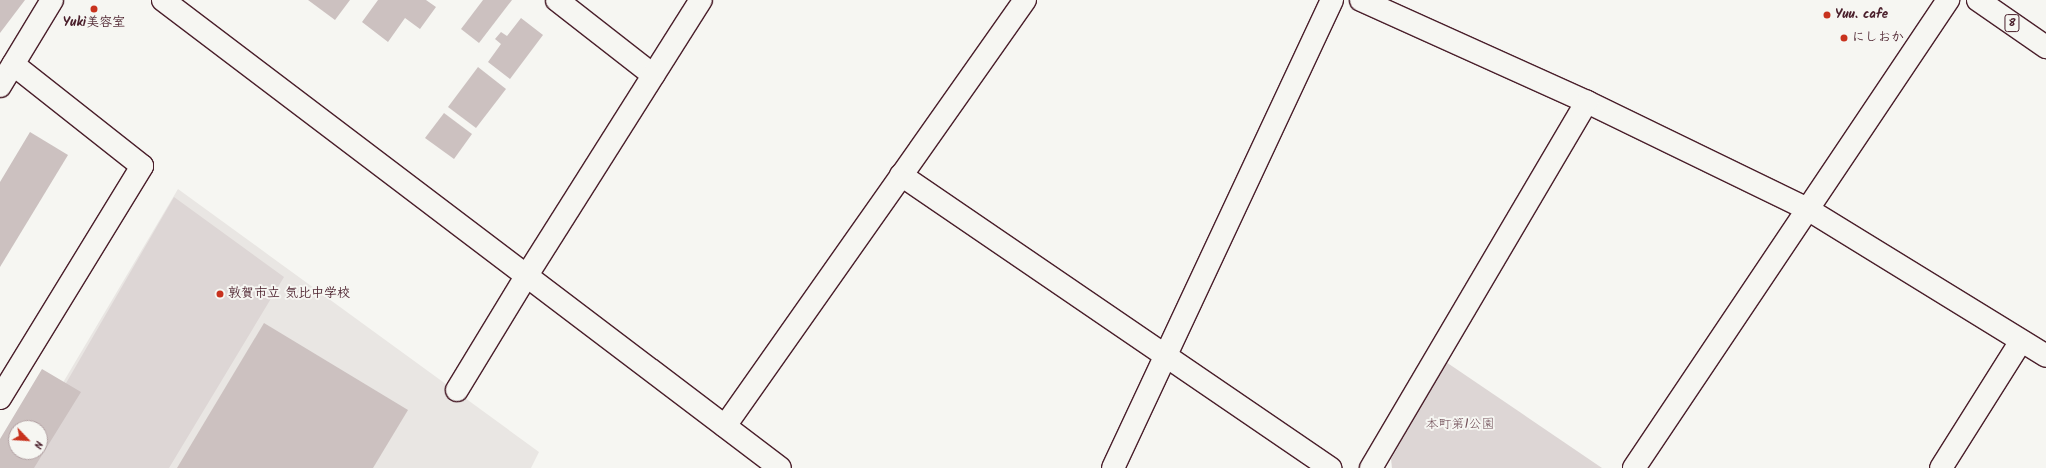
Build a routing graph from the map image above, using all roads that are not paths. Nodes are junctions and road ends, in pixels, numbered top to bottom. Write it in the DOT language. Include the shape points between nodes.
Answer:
graph roads {
  1 [pos="52,0"];
  2 [pos="163,0"];
  3 [pos="557,0"];
  4 [pos="701,0"];
  5 [pos="1025,0"];
  6 [pos="1332,0"];
  7 [pos="1361,0"];
  8 [pos="1948,0"];
  9 [pos="1978,0"];
  10 [pos="2046,47"];
  11 [pos="13,64"];
  12 [pos="653,74"];
  13 [pos="0,86"];
  14 [pos="1587,102"];
  15 [pos="901,175"];
  16 [pos="1809,210"];
  17 [pos="527,275"];
  18 [pos="2021,341"];
  19 [pos="1165,356"];
  20 [pos="2046,356"];
  21 [pos="457,390"];
  22 [pos="0,398"];
  23 [pos="725,426"];
  24 [pos="780,468"];
  25 [pos="1113,468"];
  26 [pos="1330,468"];
  27 [pos="1371,468"];
  28 [pos="1634,468"];
  29 [pos="1941,468"];
  1 -- 11 [label="main road"];
  2 -- 17 [label="main road"];
  3 -- 12 [label="main road"];
  4 -- 12 [label="main road"];
  5 -- 15 [label="main road"];
  6 -- 19 [label="main road"];
  7 -- 14 [label="main road"];
  8 -- 16 [label="main road"];
  9 -- 10 [label="main road, 8"];
  11 -- 13 [label="main road"];
  11 -- 22 [label="main road" via="142,166"];
  12 -- 17 [label="main road"];
  14 -- 16 [label="main road"];
  14 -- 27 [label="main road"];
  15 -- 19 [label="main road"];
  15 -- 23 [label="main road"];
  16 -- 18 [label="main road"];
  16 -- 28 [label="main road"];
  17 -- 21 [label="main road"];
  17 -- 23 [label="main road"];
  18 -- 20 [label="main road"];
  18 -- 29 [label="main road"];
  19 -- 25 [label="main road"];
  19 -- 26 [label="main road"];
  23 -- 24 [label="main road"];
}
